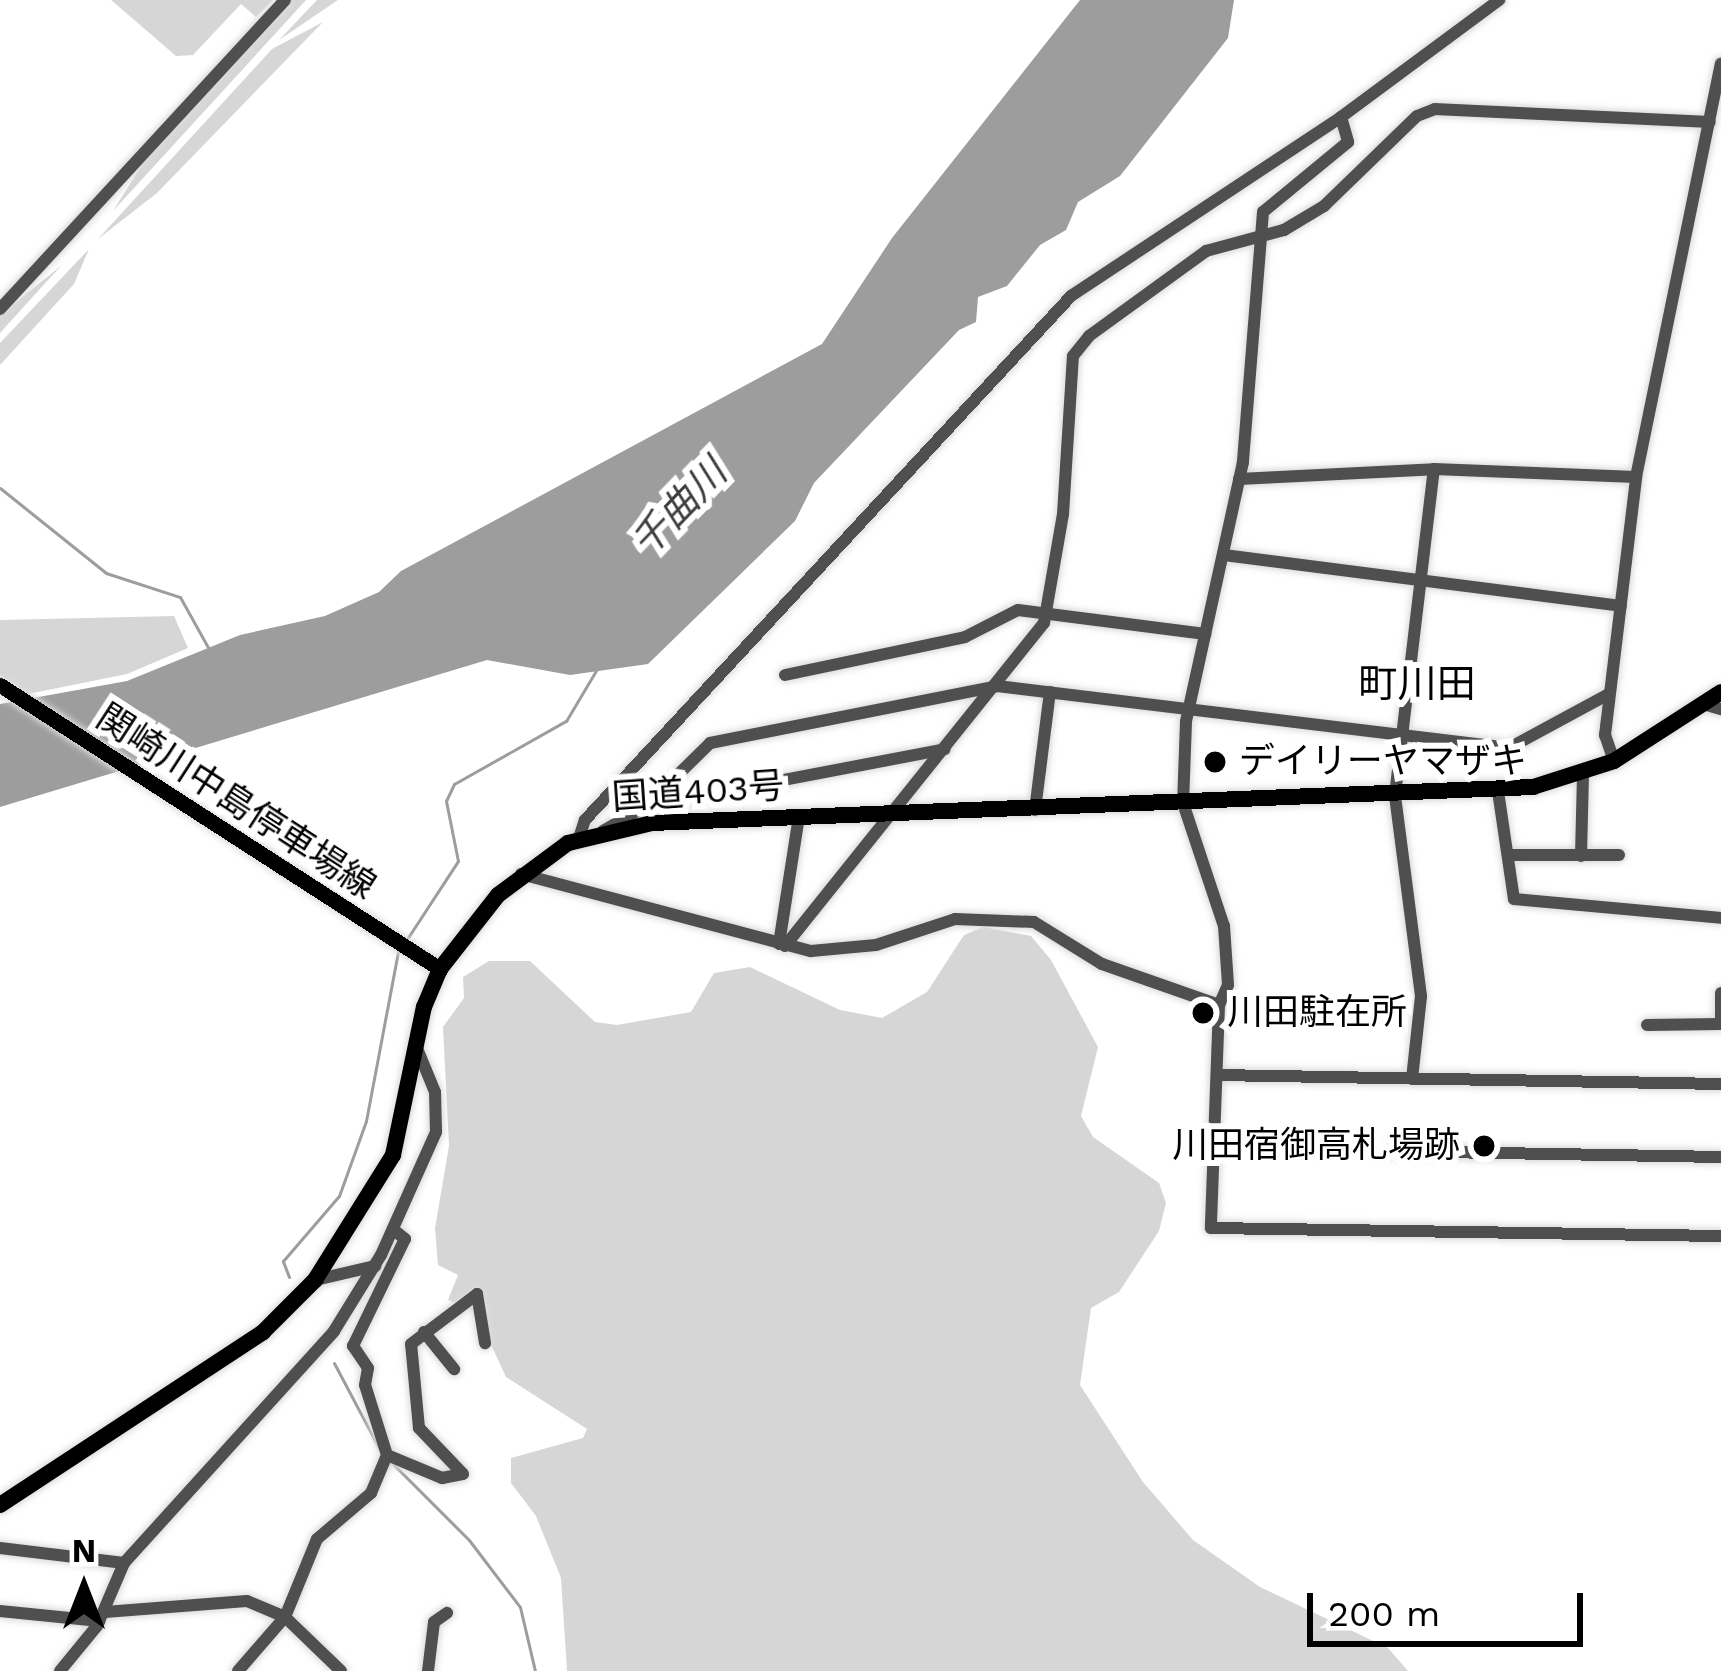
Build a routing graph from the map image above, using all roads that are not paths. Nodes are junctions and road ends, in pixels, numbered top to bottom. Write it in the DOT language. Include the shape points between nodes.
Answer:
graph roads {
  1 [pos="285,0"];
  2 [pos="1499,0"];
  3 [pos="1721,64"];
  4 [pos="1341,117"];
  5 [pos="1710,122"];
  6 [pos="1260,237"];
  7 [pos="0,310"];
  8 [pos="1434,469"];
  9 [pos="1636,477"];
  10 [pos="1239,479"];
  11 [pos="1224,555"];
  12 [pos="1419,580"];
  13 [pos="1621,606"];
  14 [pos="1048,612"];
  15 [pos="1205,634"];
  16 [pos="785,675"];
  17 [pos="0,685"];
  18 [pos="997,686"];
  19 [pos="1050,692"];
  20 [pos="1721,692"];
  21 [pos="1609,694"];
  22 [pos="1712,706"];
  23 [pos="1188,709"];
  24 [pos="1402,735"];
  25 [pos="946,748"];
  26 [pos="1614,761"];
  27 [pos="1583,772"];
  28 [pos="1498,791"];
  29 [pos="1395,795"];
  30 [pos="1183,803"];
  31 [pos="646,806"];
  32 [pos="1035,810"];
  33 [pos="896,814"];
  34 [pos="799,818"];
  35 [pos="603,831"];
  36 [pos="579,838"];
  37 [pos="1508,855"];
  38 [pos="1618,855"];
  39 [pos="543,856"];
  40 [pos="1582,856"];
  41 [pos="520,874"];
  42 [pos="538,884"];
  43 [pos="1721,917"];
  44 [pos="782,945"];
  45 [pos="434,965"];
  46 [pos="1721,992"];
  47 [pos="1721,1002"];
  48 [pos="1219,1005"];
  49 [pos="1721,1024"];
  50 [pos="1647,1025"];
  51 [pos="415,1045"];
  52 [pos="1217,1075"];
  53 [pos="1412,1078"];
  54 [pos="1721,1084"];
  55 [pos="1216,1148"];
  56 [pos="1721,1157"];
  57 [pos="394,1230"];
  58 [pos="1721,1237"];
  59 [pos="374,1266"];
  60 [pos="315,1280"];
  61 [pos="424,1332"];
  62 [pos="485,1343"];
  63 [pos="454,1369"];
  64 [pos="387,1455"];
  65 [pos="0,1505"];
  66 [pos="0,1548"];
  67 [pos="124,1563"];
  68 [pos="0,1611"];
  69 [pos="447,1613"];
  70 [pos="102,1616"];
  71 [pos="285,1617"];
  72 [pos="60,1671"];
  73 [pos="238,1671"];
  74 [pos="341,1671"];
  75 [pos="428,1671"];
  1 -- 7 [label="street"];
  2 -- 4 [label="street"];
  3 -- 5 [label="street"];
  4 -- 6 [label="street" via="1348,142 1263,212"];
  4 -- 36 [label="street" via="1070,296 585,820"];
  5 -- 6 [label="street" via="1435,109 1417,116 1324,206"];
  5 -- 9 [label="street"];
  6 -- 10 [label="street"];
  6 -- 14 [label="street" via="1206,251 1148,288 1073,356"];
  8 -- 9 [label="street"];
  8 -- 10 [label="street"];
  8 -- 12 [label="street"];
  9 -- 13 [label="street"];
  10 -- 11 [label="street"];
  11 -- 12 [label="street"];
  11 -- 15 [label="street"];
  12 -- 13 [label="street"];
  12 -- 24 [label="street"];
  13 -- 21 [label="street"];
  14 -- 15 [label="street"];
  14 -- 16 [label="street" via="1018,610 965,637"];
  14 -- 18 [label="street"];
  15 -- 23 [label="street"];
  17 -- 45 [label="main road, 関崎川中島停車場線"];
  18 -- 19 [label="street"];
  18 -- 25 [label="street"];
  18 -- 31 [label="street" via="710,743"];
  19 -- 23 [label="street"];
  19 -- 32 [label="street"];
  20 -- 22 [label="highway, 国道403号"];
  21 -- 24 [label="street" via="1509,748"];
  21 -- 26 [label="street" via="1605,735"];
  22 -- 26 [label="highway, 国道403号"];
  23 -- 24 [label="street"];
  23 -- 30 [label="street"];
  24 -- 29 [label="street"];
  25 -- 31 [label="street"];
  25 -- 33 [label="street"];
  26 -- 27 [label="highway, 国道403号"];
  27 -- 28 [label="highway, 国道403号"];
  27 -- 40 [label="street"];
  28 -- 29 [label="highway, 国道403号"];
  28 -- 37 [label="street"];
  29 -- 30 [label="highway, 国道403号"];
  29 -- 53 [label="street" via="1420,996"];
  30 -- 32 [label="highway, 国道403号"];
  30 -- 48 [label="street" via="1224,926 1228,985"];
  31 -- 35 [label="street"];
  32 -- 33 [label="highway, 国道403号"];
  33 -- 34 [label="highway, 国道403号"];
  33 -- 44 [label="street"];
  34 -- 35 [label="highway, 国道403号"];
  34 -- 44 [label="street"];
  35 -- 36 [label="highway, 国道403号"];
  36 -- 39 [label="highway, 国道403号"];
  37 -- 40 [label="street"];
  37 -- 43 [label="street" via="1514,899"];
  38 -- 40 [label="street"];
  39 -- 41 [label="highway, 国道403号"];
  39 -- 42 [label="street"];
  41 -- 42 [label="street"];
  41 -- 45 [label="highway, 国道403号"];
  42 -- 44 [label="street"];
  44 -- 48 [label="street" via="836,951 955,920 1034,922 1102,964"];
  45 -- 51 [label="highway, 国道403号"];
  46 -- 47 [label="street"];
  47 -- 49 [label="street"];
  48 -- 52 [label="street"];
  49 -- 50 [label="street"];
  51 -- 57 [label="street" via="435,1092 436,1132"];
  51 -- 60 [label="highway, 国道403号" via="394,1155"];
  52 -- 53 [label="street"];
  52 -- 55 [label="street"];
  53 -- 54 [label="street"];
  55 -- 56 [label="street"];
  55 -- 58 [label="street" via="1211,1228"];
  57 -- 59 [label="street"];
  57 -- 64 [label="street" via="405,1239 353,1346 368,1368 365,1384"];
  59 -- 60 [label="street"];
  59 -- 67 [label="street" via="334,1330"];
  60 -- 65 [label="highway, 国道403号" via="262,1332"];
  61 -- 62 [label="street" via="477,1294"];
  61 -- 63 [label="street"];
  61 -- 64 [label="street" via="411,1344 419,1428 464,1471 442,1478"];
  64 -- 71 [label="street" via="371,1493 317,1539"];
  66 -- 67 [label="street"];
  67 -- 70 [label="street"];
  68 -- 70 [label="street"];
  69 -- 75 [label="street" via="434,1622"];
  70 -- 71 [label="street" via="227,1600"];
  70 -- 72 [label="street"];
  71 -- 73 [label="street"];
  71 -- 74 [label="street"];
}
